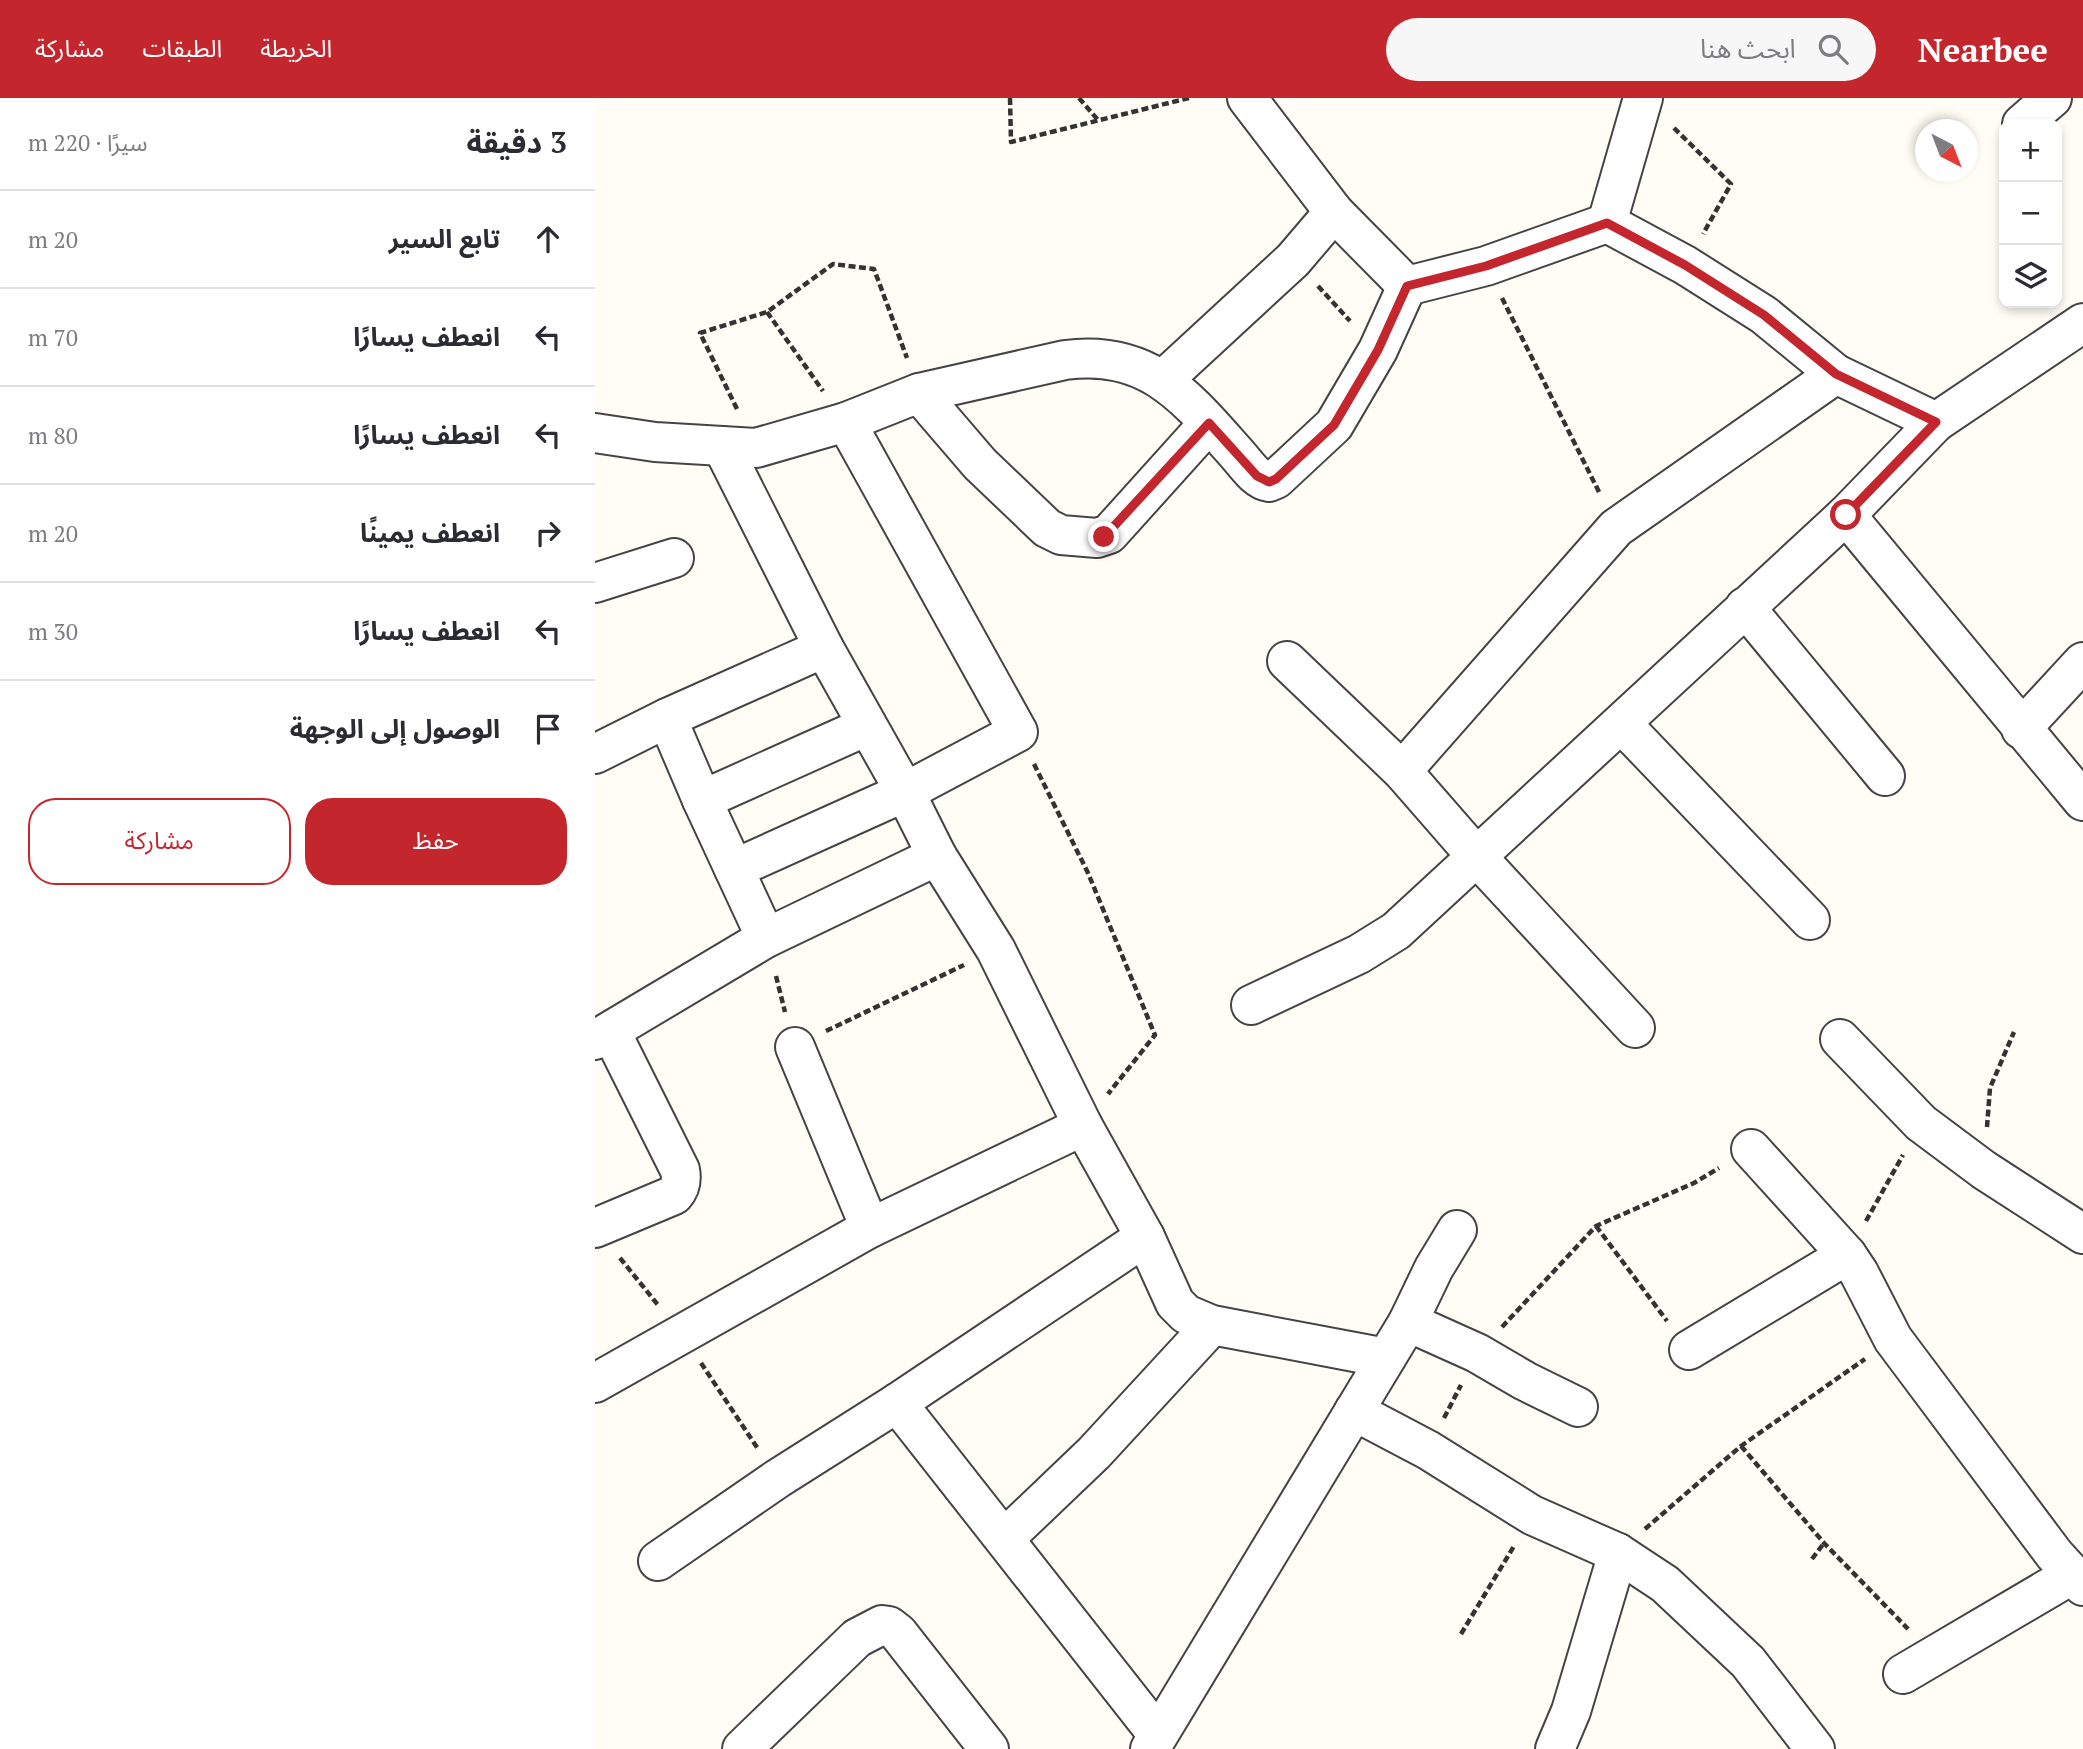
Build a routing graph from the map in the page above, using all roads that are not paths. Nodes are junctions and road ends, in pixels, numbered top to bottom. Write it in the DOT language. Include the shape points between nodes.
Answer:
graph roads {
  1 [pos="1247,98"];
  2 [pos="1643,98"];
  3 [pos="2052,98"];
  4 [pos="2028,119"];
  5 [pos="1333,212"];
  6 [pos="1607,223"];
  7 [pos="1407,286"];
  8 [pos="2083,323"];
  9 [pos="1836,374"];
  10 [pos="1163,380"];
  11 [pos="919,393"];
  12 [pos="846,422"];
  13 [pos="1936,422"];
  14 [pos="1209,423"];
  15 [pos="595,433"];
  16 [pos="739,447"];
  17 [pos="1846,515"];
  18 [pos="674,558"];
  19 [pos="595,583"];
  20 [pos="1745,607"];
  21 [pos="824,648"];
  22 [pos="1287,661"];
  23 [pos="2083,662"];
  24 [pos="667,718"];
  25 [pos="1622,724"];
  26 [pos="867,726"];
  27 [pos="2021,729"];
  28 [pos="595,754"];
  29 [pos="1402,771"];
  30 [pos="1885,776"];
  31 [pos="905,792"];
  32 [pos="702,800"];
  33 [pos="2083,801"];
  34 [pos="937,856"];
  35 [pos="1478,857"];
  36 [pos="734,869"];
  37 [pos="1810,920"];
  38 [pos="766,938"];
  39 [pos="1251,1005"];
  40 [pos="1635,1028"];
  41 [pos="603,1036"];
  42 [pos="1840,1039"];
  43 [pos="795,1047"];
  44 [pos="1083,1126"];
  45 [pos="1751,1149"];
  46 [pos="595,1228"];
  47 [pos="870,1228"];
  48 [pos="1457,1230"];
  49 [pos="2083,1234"];
  50 [pos="1145,1237"];
  51 [pos="1847,1255"];
  52 [pos="1408,1322"];
  53 [pos="1212,1325"];
  54 [pos="1689,1350"];
  55 [pos="1386,1358"];
  56 [pos="595,1383"];
  57 [pos="897,1403"];
  58 [pos="1578,1407"];
  59 [pos="1354,1411"];
  60 [pos="1005,1538"];
  61 [pos="1618,1553"];
  62 [pos="658,1562"];
  63 [pos="2078,1580"];
  64 [pos="1918,1665"];
  65 [pos="1154,1742"];
  66 [pos="742,1749"];
  67 [pos="989,1749"];
  68 [pos="1555,1749"];
  69 [pos="1815,1749"];
  1 -- 5 [label="street"];
  2 -- 6 [label="street"];
  3 -- 4 [label="street"];
  5 -- 7 [label="street"];
  5 -- 10 [label="street" via="1293,260"];
  6 -- 7 [label="street" via="1486,266"];
  6 -- 9 [label="street" via="1764,315"];
  7 -- 14 [label="street" via="1378,350 1334,425 1276,479 1269,482 1257,476"];
  8 -- 13 [label="street"];
  9 -- 13 [label="street"];
  9 -- 29 [label="street" via="1616,528"];
  10 -- 11 [label="street" via="1116,359 1087,357"];
  10 -- 14 [label="street"];
  11 -- 12 [label="street"];
  11 -- 14 [label="street" via="980,464 1047,528 1061,535 1097,538 1109,534"];
  12 -- 16 [label="street"];
  12 -- 31 [label="street" via="1018,732"];
  13 -- 17 [label="street"];
  15 -- 16 [label="street"];
  16 -- 21 [label="street"];
  17 -- 20 [label="street"];
  17 -- 27 [label="street"];
  18 -- 19 [label="street"];
  20 -- 25 [label="street"];
  20 -- 30 [label="street"];
  21 -- 24 [label="street"];
  21 -- 26 [label="street"];
  22 -- 29 [label="street"];
  23 -- 27 [label="street"];
  24 -- 28 [label="street"];
  24 -- 32 [label="street"];
  25 -- 35 [label="street"];
  25 -- 37 [label="street"];
  26 -- 31 [label="street"];
  26 -- 32 [label="street"];
  27 -- 33 [label="street"];
  29 -- 35 [label="street"];
  31 -- 34 [label="street"];
  31 -- 36 [label="street"];
  32 -- 36 [label="street"];
  34 -- 38 [label="street"];
  34 -- 44 [label="street" via="996,950"];
  35 -- 39 [label="street" via="1396,931 1359,954"];
  35 -- 40 [label="street"];
  36 -- 38 [label="street"];
  38 -- 41 [label="street"];
  41 -- 46 [label="street" via="682,1178 674,1195"];
  42 -- 49 [label="street" via="1921,1123"];
  43 -- 47 [label="street"];
  44 -- 47 [label="street"];
  44 -- 50 [label="street"];
  45 -- 51 [label="street"];
  47 -- 56 [label="street"];
  48 -- 52 [label="street"];
  50 -- 53 [label="street" via="1175,1303 1186,1314"];
  50 -- 57 [label="street"];
  51 -- 54 [label="street"];
  51 -- 63 [label="street" via="1893,1339"];
  52 -- 55 [label="street"];
  52 -- 58 [label="street"];
  53 -- 55 [label="street"];
  53 -- 60 [label="street" via="1094,1453"];
  55 -- 59 [label="street"];
  57 -- 60 [label="street"];
  57 -- 62 [label="street"];
  59 -- 61 [label="street" via="1428,1450 1532,1515"];
  59 -- 65 [label="street"];
  60 -- 65 [label="street"];
  61 -- 68 [label="street" via="1571,1711"];
  61 -- 69 [label="street" via="1665,1584 1748,1662"];
  63 -- 64 [label="street"];
  66 -- 67 [label="street" via="857,1638 882,1625 898,1633"];
}
